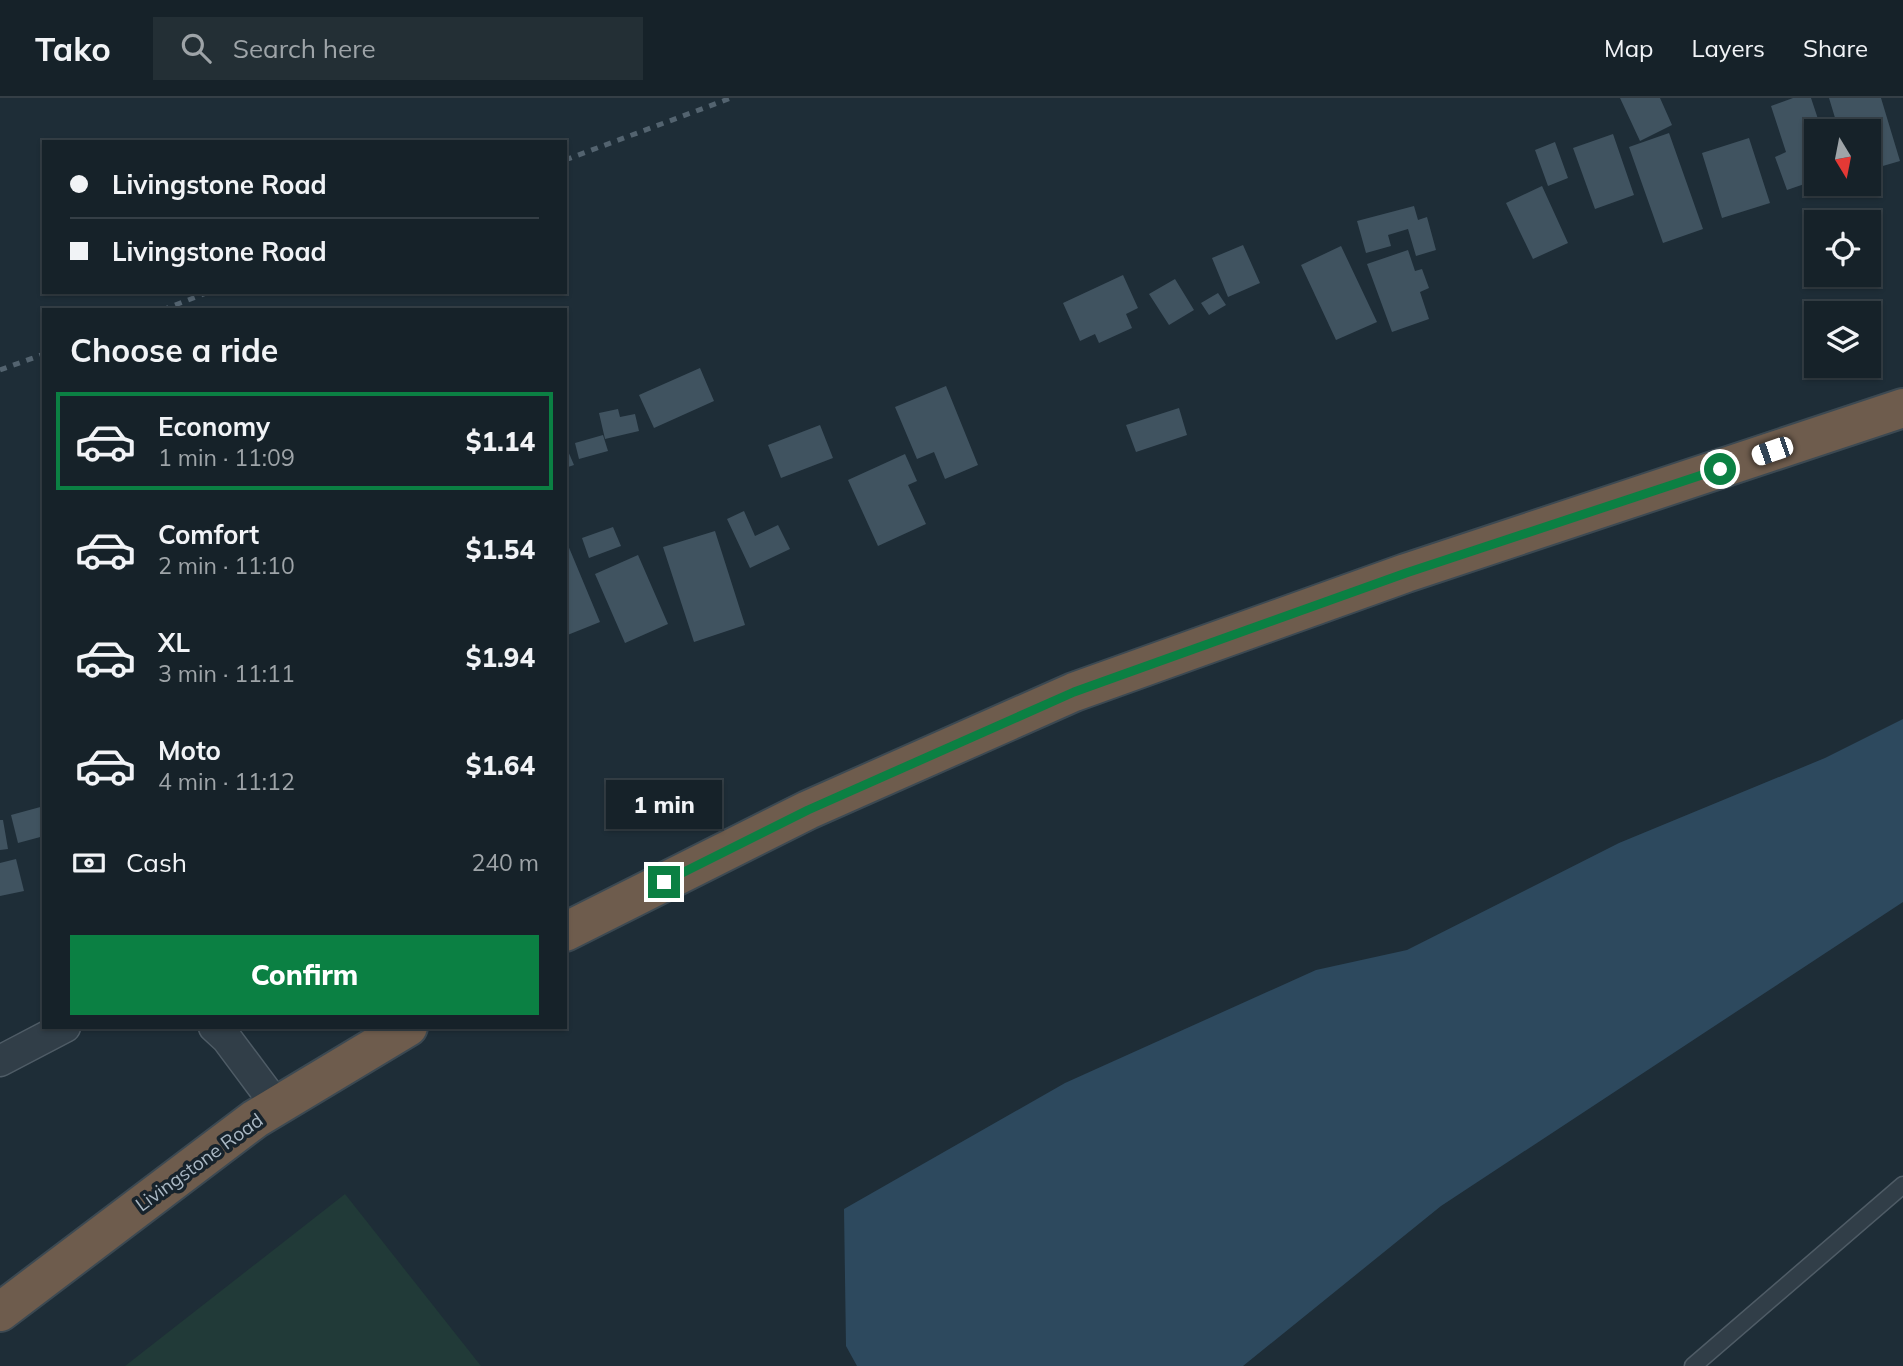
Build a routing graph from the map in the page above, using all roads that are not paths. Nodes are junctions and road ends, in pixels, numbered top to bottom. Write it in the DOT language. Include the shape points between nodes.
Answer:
graph roads {
  1 [pos="1903,408"];
  2 [pos="567,932"];
  3 [pos="61,1029"];
  4 [pos="216,1029"];
  5 [pos="405,1029"];
  6 [pos="0,1061"];
  7 [pos="278,1106"];
  8 [pos="1903,1185"];
  9 [pos="0,1312"];
  10 [pos="1693,1366"];
  1 -- 2 [label="highway" via="1406,573 1074,692 808,810"];
  3 -- 6 [label="street"];
  4 -- 7 [label="street"];
  5 -- 7 [label="highway, Livingstone Road"];
  7 -- 9 [label="highway, Livingstone Road"];
  8 -- 10 [label="lane"];
}
